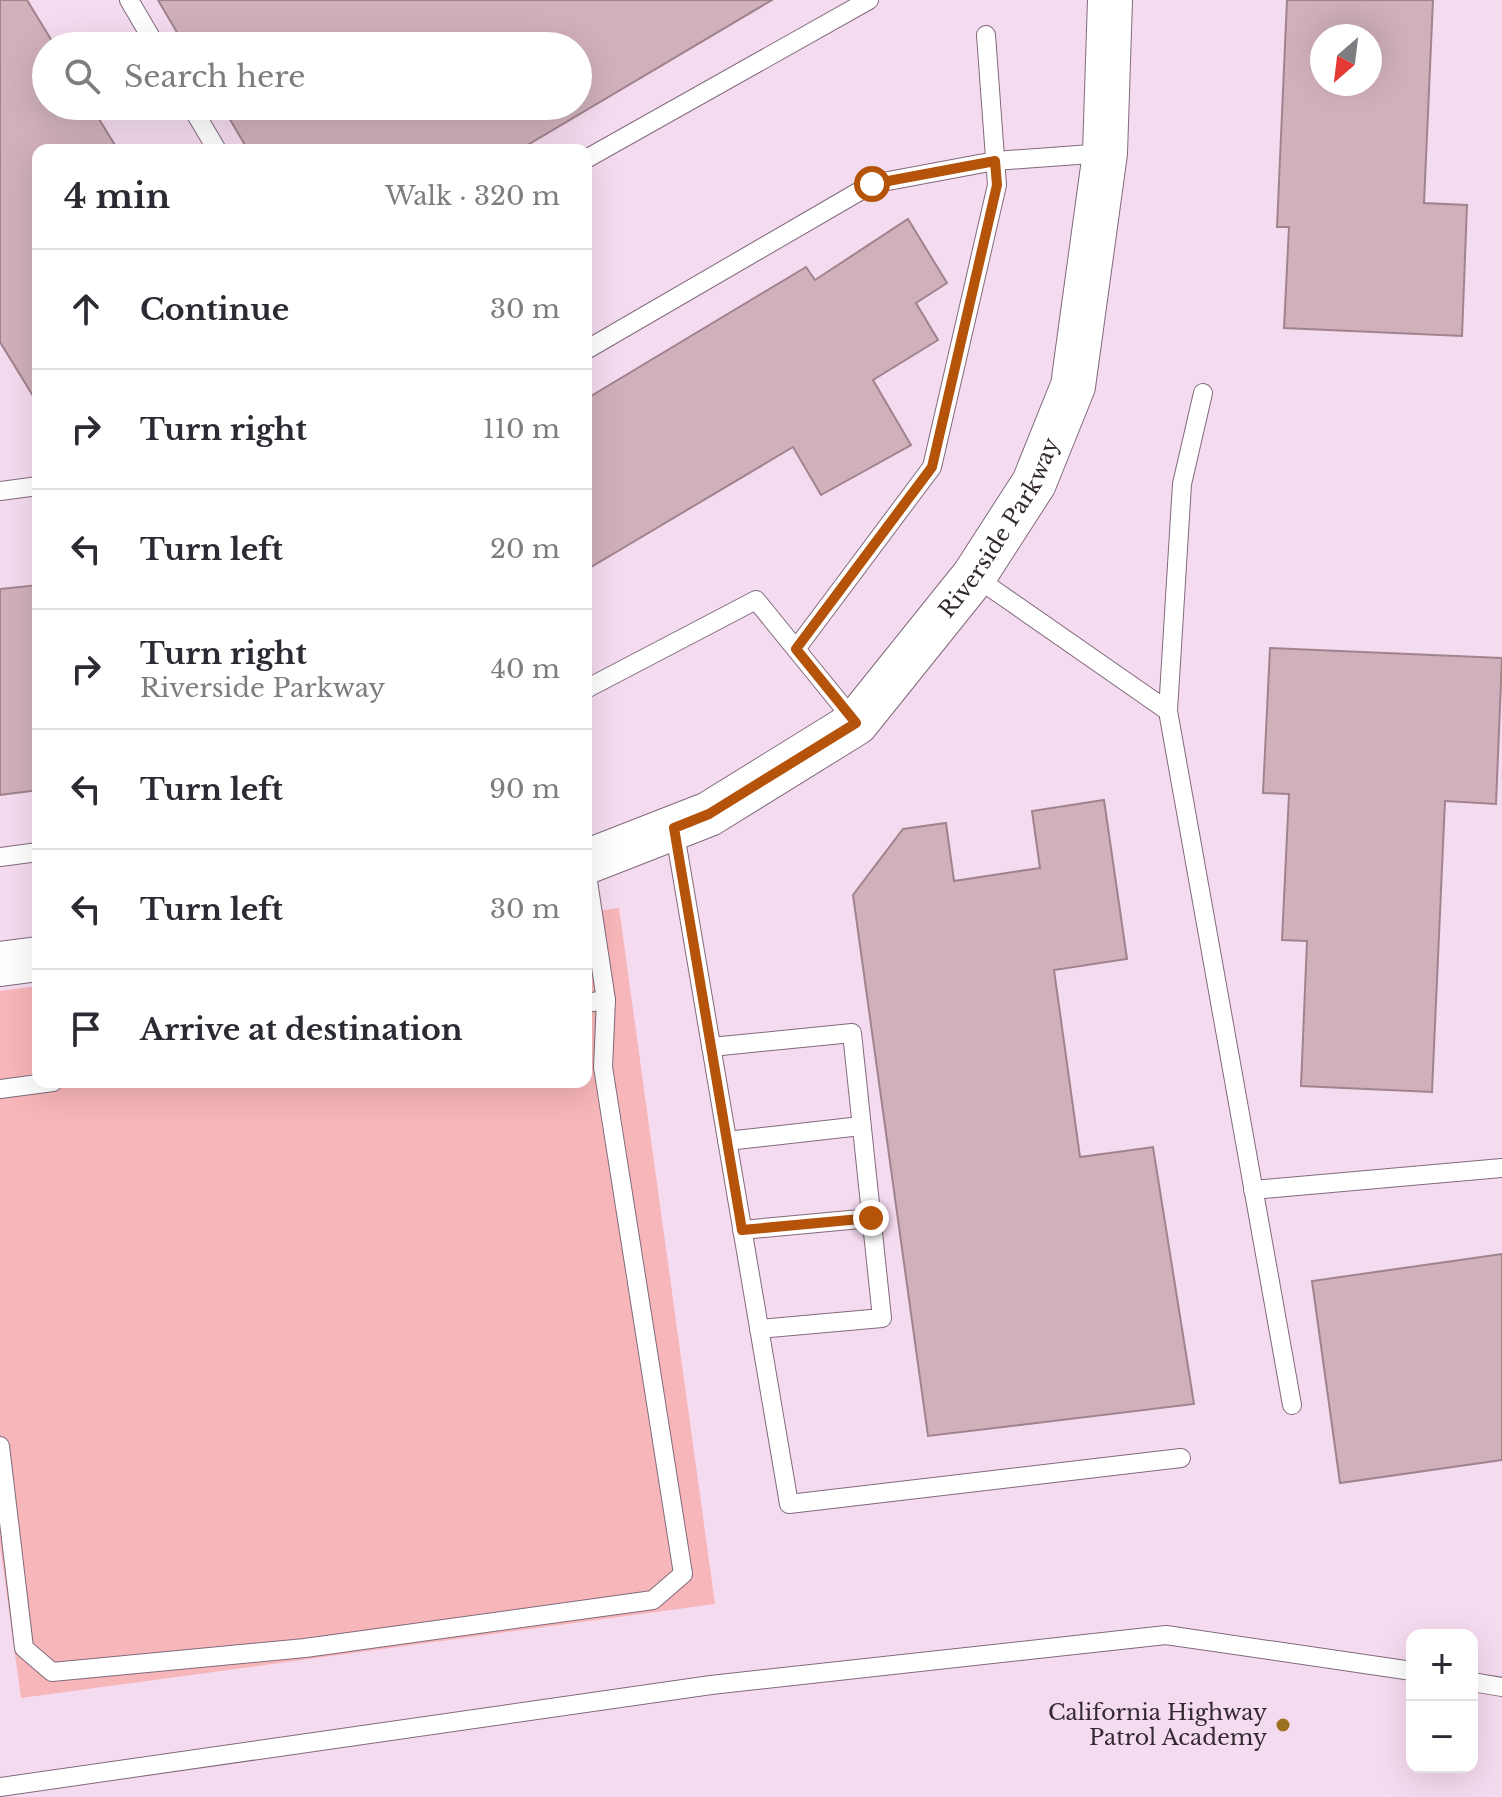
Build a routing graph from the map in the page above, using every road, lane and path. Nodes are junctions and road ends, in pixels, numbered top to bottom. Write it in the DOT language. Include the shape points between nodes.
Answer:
graph roads {
  1 [pos="129,0"];
  2 [pos="869,0"];
  3 [pos="1110,0"];
  4 [pos="148,32"];
  5 [pos="986,35"];
  6 [pos="199,120"];
  7 [pos="213,144"];
  8 [pos="1105,153"];
  9 [pos="592,156"];
  10 [pos="995,161"];
  11 [pos="592,347"];
  12 [pos="1203,393"];
  13 [pos="32,487"];
  14 [pos="0,491"];
  15 [pos="974,576"];
  16 [pos="796,649"];
  17 [pos="592,686"];
  18 [pos="1168,711"];
  19 [pos="856,723"];
  20 [pos="674,828"];
  21 [pos="32,853"];
  22 [pos="0,857"];
  23 [pos="592,860"];
  24 [pos="592,908"];
  25 [pos="32,960"];
  26 [pos="0,964"];
  27 [pos="606,1000"];
  28 [pos="592,1002"];
  29 [pos="711,1047"];
  30 [pos="32,1085"];
  31 [pos="0,1089"];
  32 [pos="861,1126"];
  33 [pos="727,1141"];
  34 [pos="1502,1168"];
  35 [pos="1253,1190"];
  36 [pos="871,1218"];
  37 [pos="742,1230"];
  38 [pos="759,1329"];
  39 [pos="1292,1405"];
  40 [pos="0,1446"];
  41 [pos="1181,1458"];
  42 [pos="1406,1670"];
  43 [pos="1478,1683"];
  44 [pos="1502,1687"];
  45 [pos="0,1787"];
  1 -- 4 [label="lane"];
  2 -- 9 [label="lane"];
  3 -- 8 [label="street, Riverside Parkway"];
  5 -- 10 [label="lane"];
  6 -- 7 [label="lane"];
  8 -- 10 [label="lane"];
  8 -- 15 [label="street, Riverside Parkway" via="1073,386 1034,483"];
  10 -- 11 [label="lane" via="872,184"];
  10 -- 16 [label="lane" via="997,185 932,467"];
  12 -- 18 [label="lane" via="1182,484"];
  13 -- 14 [label="lane"];
  15 -- 18 [label="lane"];
  15 -- 19 [label="street, Riverside Parkway"];
  16 -- 17 [label="lane" via="756,600"];
  16 -- 19 [label="lane"];
  18 -- 35 [label="lane"];
  19 -- 20 [label="street, Riverside Parkway" via="709,814"];
  20 -- 23 [label="street, Riverside Parkway"];
  20 -- 29 [label="lane"];
  21 -- 22 [label="lane"];
  24 -- 27 [label="lane"];
  25 -- 26 [label="street"];
  27 -- 28 [label="lane"];
  27 -- 40 [label="lane" via="603,1067 683,1574 653,1600 305,1648 52,1672 24,1648"];
  29 -- 32 [label="lane" via="852,1033"];
  29 -- 33 [label="lane"];
  30 -- 31 [label="lane"];
  32 -- 33 [label="lane"];
  32 -- 36 [label="lane"];
  33 -- 37 [label="lane"];
  34 -- 35 [label="lane"];
  35 -- 39 [label="lane"];
  36 -- 37 [label="lane"];
  36 -- 38 [label="lane" via="882,1318"];
  37 -- 38 [label="lane"];
  38 -- 41 [label="lane" via="789,1504"];
  42 -- 45 [label="lane" via="1166,1635 711,1685"];
  43 -- 44 [label="lane"];
}
